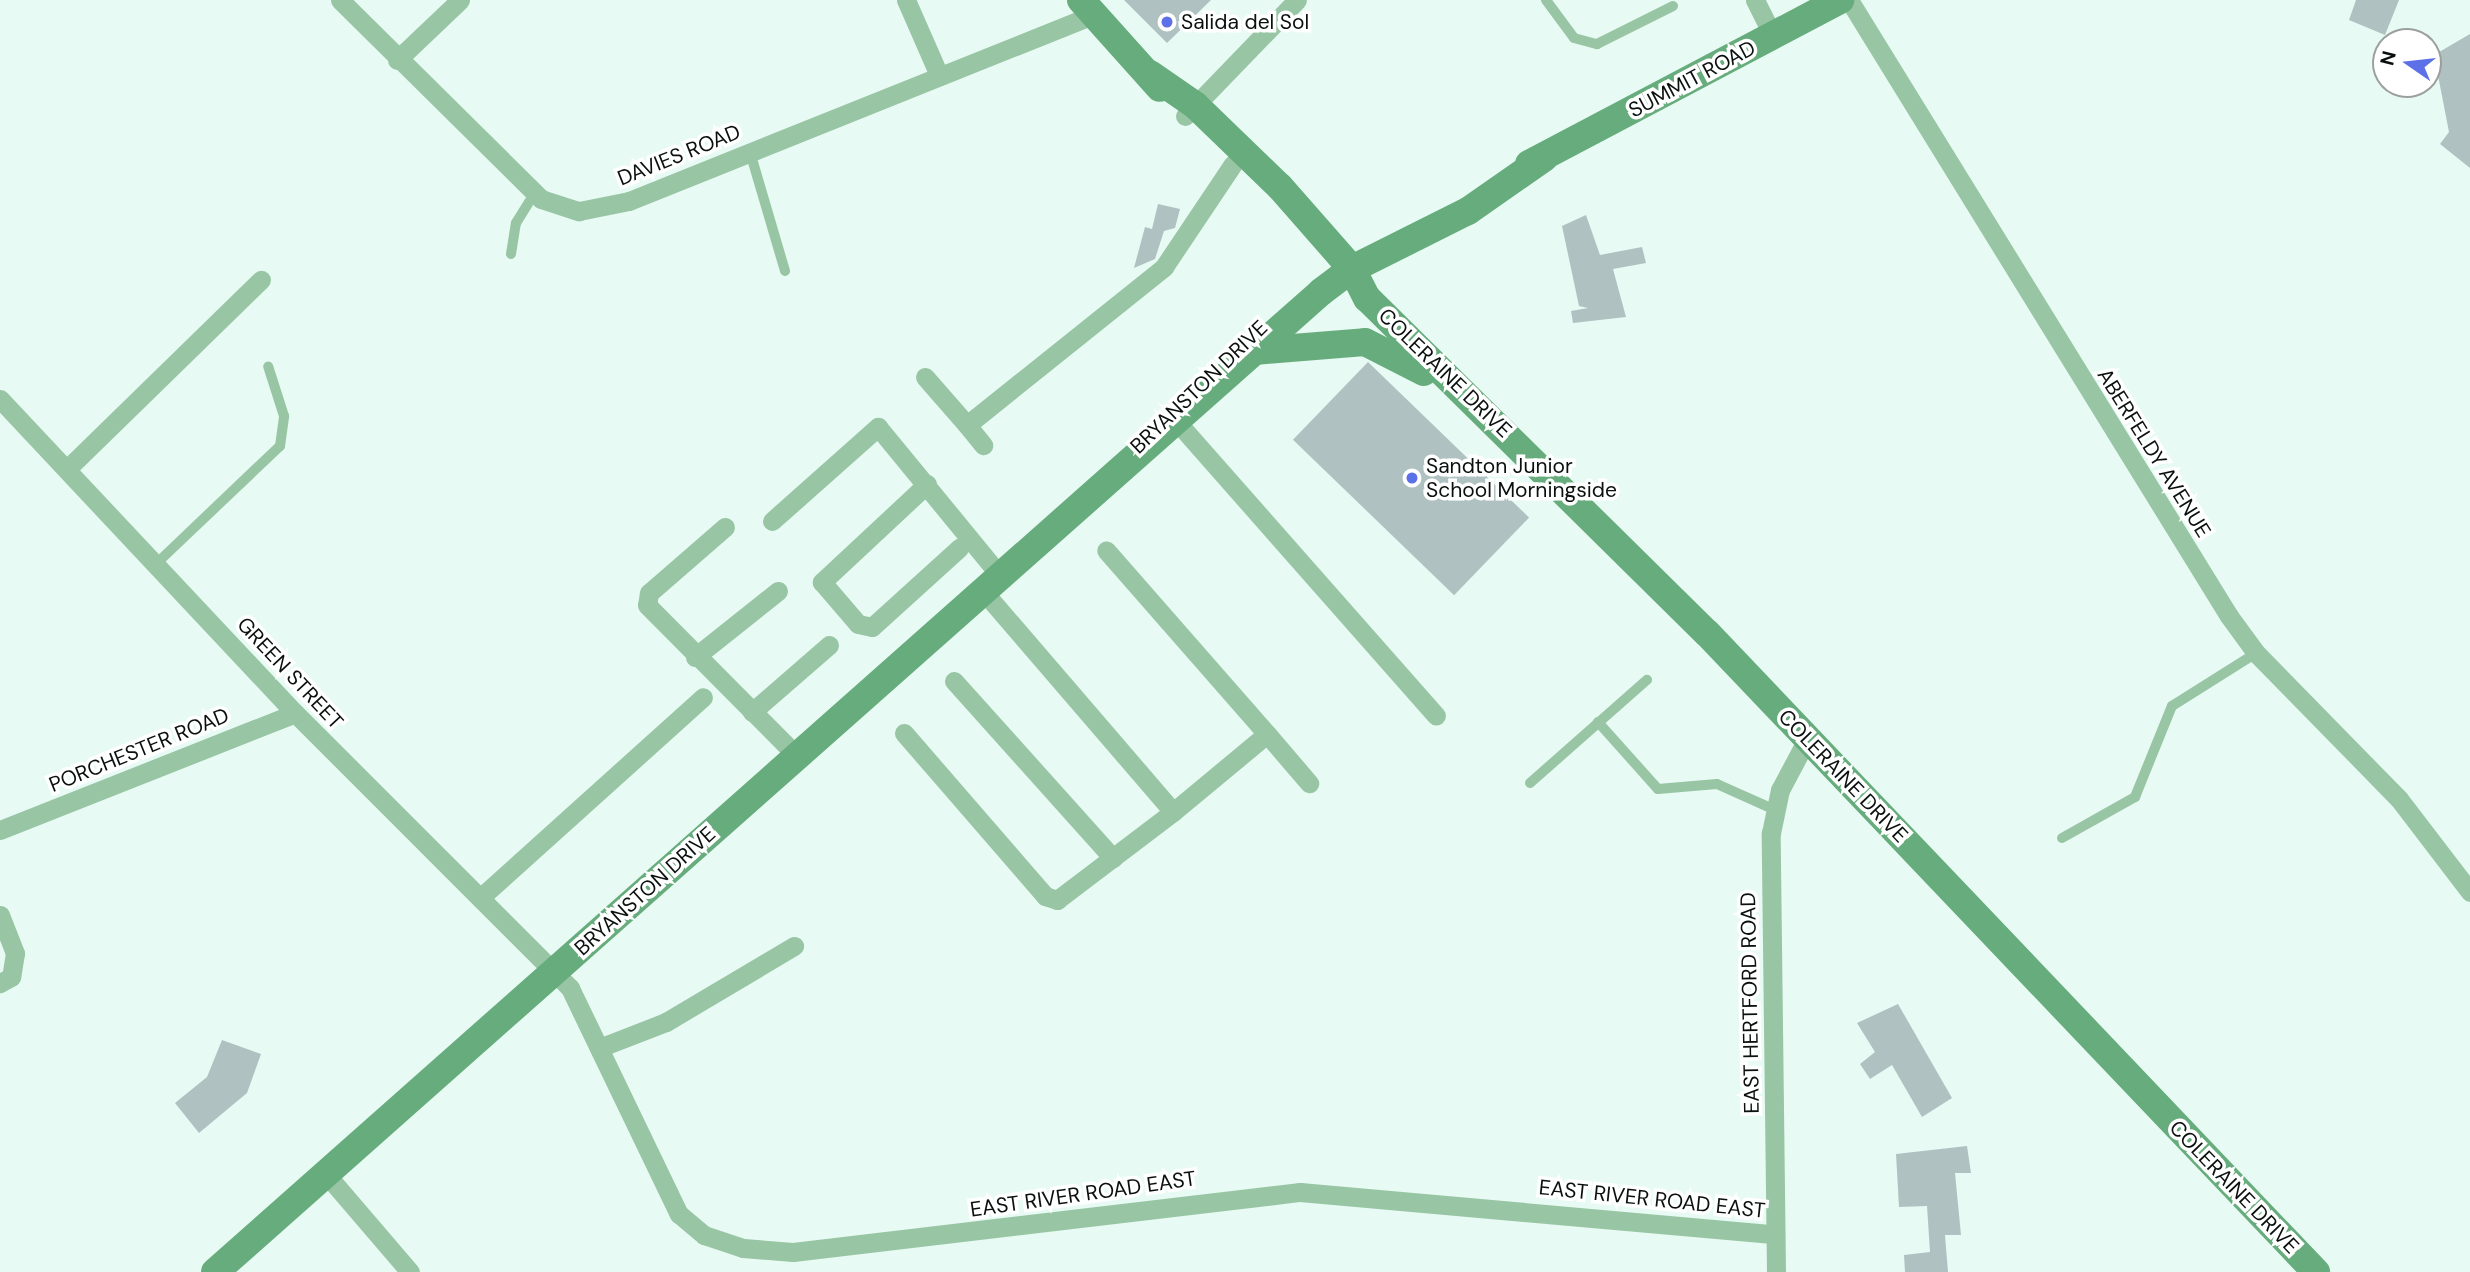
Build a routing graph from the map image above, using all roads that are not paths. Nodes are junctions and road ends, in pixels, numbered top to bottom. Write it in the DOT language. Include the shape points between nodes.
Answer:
graph roads {
  1 [pos="460,0"];
  2 [pos="906,0"];
  3 [pos="1297,0"];
  4 [pos="1546,0"];
  5 [pos="1755,0"];
  6 [pos="1840,0"];
  7 [pos="1849,0"];
  8 [pos="343,1"];
  9 [pos="1673,6"];
  10 [pos="1088,7"];
  11 [pos="1773,36"];
  12 [pos="397,60"];
  13 [pos="939,75"];
  14 [pos="1190,111"];
  15 [pos="1226,149"];
  16 [pos="750,152"];
  17 [pos="535,193"];
  18 [pos="511,254"];
  19 [pos="785,271"];
  20 [pos="1343,273"];
  21 [pos="261,280"];
  22 [pos="1254,351"];
  23 [pos="268,366"];
  24 [pos="925,377"];
  25 [pos="1452,384"];
  26 [pos="0,399"];
  27 [pos="1178,423"];
  28 [pos="967,425"];
  29 [pos="983,445"];
  30 [pos="67,469"];
  31 [pos="928,484"];
  32 [pos="1076,511"];
  33 [pos="772,520"];
  34 [pos="725,527"];
  35 [pos="958,548"];
  36 [pos="1106,550"];
  37 [pos="157,563"];
  38 [pos="992,584"];
  39 [pos="778,591"];
  40 [pos="830,645"];
  41 [pos="2256,653"];
  42 [pos="695,657"];
  43 [pos="1647,680"];
  44 [pos="954,681"];
  45 [pos="703,697"];
  46 [pos="752,712"];
  47 [pos="295,713"];
  48 [pos="1436,716"];
  49 [pos="1598,722"];
  50 [pos="904,733"];
  51 [pos="1267,734"];
  52 [pos="1806,741"];
  53 [pos="796,755"];
  54 [pos="1309,783"];
  55 [pos="1530,783"];
  56 [pos="1775,810"];
  57 [pos="1173,811"];
  58 [pos="4,824"];
  59 [pos="2062,838"];
  60 [pos="1113,858"];
  61 [pos="2470,892"];
  62 [pos="480,898"];
  63 [pos="0,915"];
  64 [pos="794,946"];
  65 [pos="555,971"];
  66 [pos="0,983"];
  67 [pos="599,1048"];
  68 [pos="326,1174"];
  69 [pos="1775,1234"];
  70 [pos="215,1272"];
  71 [pos="410,1272"];
  72 [pos="1776,1272"];
  73 [pos="2316,1272"];
  1 -- 12 [label="street"];
  2 -- 13 [label="street"];
  3 -- 14 [label="street"];
  4 -- 9 [label="lane" via="1574,38 1597,44"];
  5 -- 11 [label="street"];
  6 -- 11 [label="main road, SUMMIT ROAD"];
  7 -- 41 [label="street, ABERFELDY AVENUE"];
  8 -- 12 [label="street, DAVIES ROAD"];
  10 -- 13 [label="street, DAVIES ROAD"];
  10 -- 14 [label="main road, COLERAINE DRIVE"];
  11 -- 20 [label="main road, SUMMIT ROAD" via="1544,158 1458,194"];
  12 -- 17 [label="street, DAVIES ROAD"];
  13 -- 16 [label="street, DAVIES ROAD"];
  14 -- 15 [label="main road, COLERAINE DRIVE"];
  15 -- 20 [label="main road, COLERAINE DRIVE"];
  15 -- 28 [label="street" via="1164,267"];
  16 -- 17 [label="street, DAVIES ROAD" via="610,208 564,209"];
  16 -- 19 [label="lane"];
  17 -- 18 [label="lane" via="516,223"];
  20 -- 22 [label="main road, BRYANSTON DRIVE"];
  20 -- 25 [label="main road, COLERAINE DRIVE"];
  20 -- 32 [label="main road, BRYANSTON DRIVE" via="1235,348"];
  21 -- 30 [label="street"];
  22 -- 25 [label="main road" via="1372,344"];
  22 -- 27 [label="main road, BRYANSTON DRIVE"];
  23 -- 37 [label="lane" via="284,416 280,446"];
  24 -- 28 [label="street"];
  25 -- 52 [label="main road, COLERAINE DRIVE" via="1614,538"];
  26 -- 30 [label="street, GREEN STREET"];
  27 -- 32 [label="main road, BRYANSTON DRIVE"];
  27 -- 48 [label="street"];
  28 -- 29 [label="street"];
  30 -- 37 [label="street, GREEN STREET"];
  31 -- 33 [label="street" via="878,427"];
  31 -- 35 [label="street" via="822,582 858,624 872,627"];
  31 -- 38 [label="street"];
  32 -- 38 [label="main road, BRYANSTON DRIVE"];
  34 -- 42 [label="street" via="646,598"];
  36 -- 51 [label="street"];
  37 -- 47 [label="street, GREEN STREET"];
  38 -- 53 [label="main road, BRYANSTON DRIVE"];
  38 -- 57 [label="street"];
  39 -- 42 [label="street"];
  40 -- 46 [label="street"];
  41 -- 59 [label="lane" via="2172,706 2135,797"];
  41 -- 61 [label="street, ABERFELDY AVENUE" via="2399,799"];
  42 -- 46 [label="street"];
  43 -- 49 [label="lane"];
  44 -- 60 [label="street"];
  45 -- 62 [label="street"];
  46 -- 53 [label="street"];
  47 -- 58 [label="street, PORCHESTER ROAD"];
  47 -- 62 [label="street, GREEN STREET"];
  49 -- 55 [label="lane"];
  49 -- 56 [label="lane" via="1658,789 1717,784"];
  50 -- 60 [label="street" via="1045,896 1065,899"];
  51 -- 54 [label="street"];
  51 -- 57 [label="street"];
  52 -- 56 [label="street, EAST HERTFORD ROAD"];
  52 -- 73 [label="main road, COLERAINE DRIVE"];
  53 -- 65 [label="main road, BRYANSTON DRIVE"];
  56 -- 69 [label="street, EAST HERTFORD ROAD"];
  57 -- 60 [label="street"];
  62 -- 65 [label="street, GREEN STREET"];
  63 -- 66 [label="street" via="15,953 11,977"];
  64 -- 67 [label="street" via="666,1022"];
  65 -- 67 [label="street, EAST RIVER ROAD EAST"];
  65 -- 68 [label="main road, BRYANSTON DRIVE"];
  67 -- 69 [label="street, EAST RIVER ROAD EAST" via="683,1220 743,1248 793,1252 880,1244 1300,1192"];
  68 -- 70 [label="main road, BRYANSTON DRIVE"];
  68 -- 71 [label="street"];
  69 -- 72 [label="street, EAST HERTFORD ROAD"];
}
